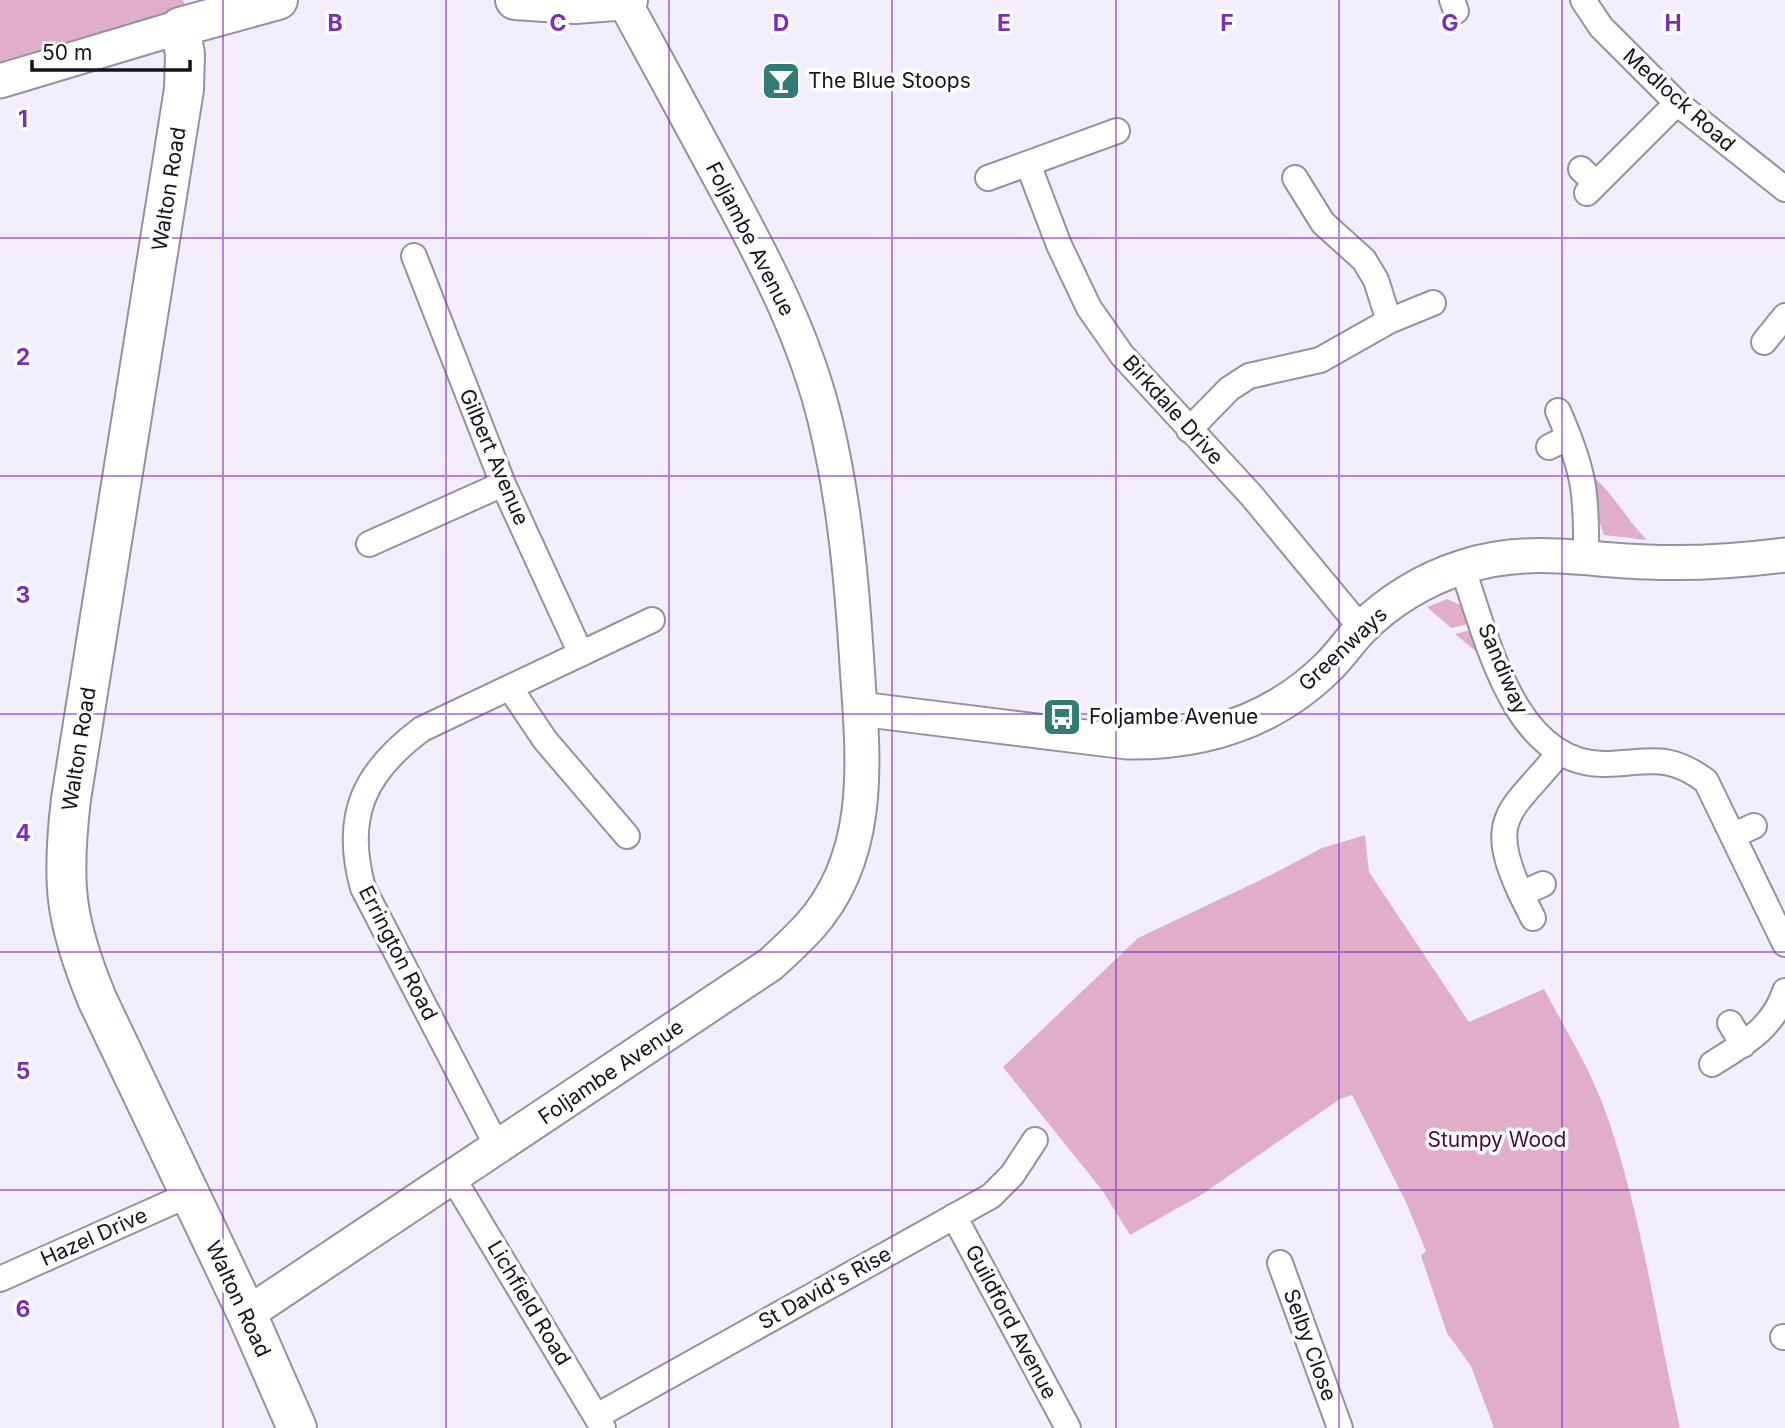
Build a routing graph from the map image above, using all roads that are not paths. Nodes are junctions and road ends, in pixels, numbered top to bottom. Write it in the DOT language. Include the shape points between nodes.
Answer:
graph roads {
  1 [pos="278,0"];
  2 [pos="515,0"];
  3 [pos="626,0"];
  4 [pos="1583,0"];
  5 [pos="180,27"];
  6 [pos="0,81"];
  7 [pos="1677,103"];
  8 [pos="1117,131"];
  9 [pos="1028,164"];
  10 [pos="988,178"];
  11 [pos="1295,178"];
  12 [pos="1588,182"];
  13 [pos="1785,189"];
  14 [pos="414,256"];
  15 [pos="1433,303"];
  16 [pos="1388,321"];
  17 [pos="1558,411"];
  18 [pos="1189,429"];
  19 [pos="503,484"];
  20 [pos="369,544"];
  21 [pos="1785,555"];
  22 [pos="1586,556"];
  23 [pos="1462,567"];
  24 [pos="652,620"];
  25 [pos="1362,628"];
  26 [pos="581,654"];
  27 [pos="510,688"];
  28 [pos="860,709"];
  29 [pos="1560,752"];
  30 [pos="627,836"];
  31 [pos="1532,918"];
  32 [pos="1785,944"];
  33 [pos="1785,991"];
  34 [pos="1730,1023"];
  35 [pos="1743,1045"];
  36 [pos="1712,1064"];
  37 [pos="1035,1140"];
  38 [pos="498,1148"];
  39 [pos="453,1178"];
  40 [pos="188,1195"];
  41 [pos="954,1216"];
  42 [pos="1280,1263"];
  43 [pos="0,1279"];
  44 [pos="247,1314"];
  45 [pos="600,1422"];
  46 [pos="297,1428"];
  47 [pos="1068,1428"];
  48 [pos="1340,1428"];
  1 -- 5 [label="main road"];
  2 -- 3 [label="main road" via="575,4"];
  3 -- 28 [label="street, Foljambe Avenue" via="774,276 811,374 842,503"];
  4 -- 7 [label="street, Medlock Road" via="1601,27"];
  5 -- 6 [label="street"];
  5 -- 40 [label="main road, Walton Road" via="184,89 71,800 65,884 76,948"];
  7 -- 12 [label="street"];
  7 -- 13 [label="street, Medlock Road"];
  8 -- 9 [label="street"];
  9 -- 10 [label="street"];
  9 -- 18 [label="street, Birkdale Drive" via="1089,307 1122,355"];
  11 -- 16 [label="street" via="1323,223 1364,260 1376,280"];
  14 -- 19 [label="street, Gilbert Avenue"];
  15 -- 16 [label="street"];
  16 -- 18 [label="street" via="1320,360 1249,376"];
  17 -- 22 [label="street" via="1559,442 1584,483"];
  18 -- 25 [label="street, Birkdale Drive"];
  19 -- 20 [label="street"];
  19 -- 26 [label="street, Gilbert Avenue"];
  21 -- 22 [label="street, Greenways" via="1724,562"];
  22 -- 23 [label="street, Greenways" via="1501,557"];
  23 -- 25 [label="street, Greenways" via="1424,582"];
  23 -- 29 [label="street, Sandiway" via="1518,713 1542,741"];
  24 -- 26 [label="street, Errington Road"];
  25 -- 28 [label="street, Greenways" via="1328,667 1290,697 1245,724 1203,737 1127,742"];
  26 -- 27 [label="street, Errington Road"];
  27 -- 30 [label="street" via="545,740"];
  27 -- 38 [label="street, Errington Road" via="422,729 393,750 364,793 355,836 358,871 369,903"];
  28 -- 38 [label="street, Foljambe Avenue" via="861,807 855,844 843,876 810,926 771,964"];
  29 -- 31 [label="street" via="1508,813 1503,830 1507,863 1532,889"];
  29 -- 32 [label="street, Sandiway" via="1587,764 1653,760 1685,765 1706,781 1744,830"];
  33 -- 35 [label="street" via="1770,1022"];
  34 -- 35 [label="street"];
  35 -- 36 [label="street"];
  37 -- 41 [label="street, St David's Rise" via="1012,1175 991,1196"];
  38 -- 39 [label="street, Foljambe Avenue"];
  39 -- 44 [label="street, Foljambe Avenue"];
  39 -- 45 [label="street, Lichfield Road"];
  40 -- 43 [label="street, Hazel Drive"];
  40 -- 44 [label="main road, Walton Road"];
  41 -- 45 [label="street, St David's Rise"];
  41 -- 47 [label="street, Guildford Avenue"];
  42 -- 48 [label="street, Selby Close"];
  44 -- 46 [label="main road, Walton Road"];
}
